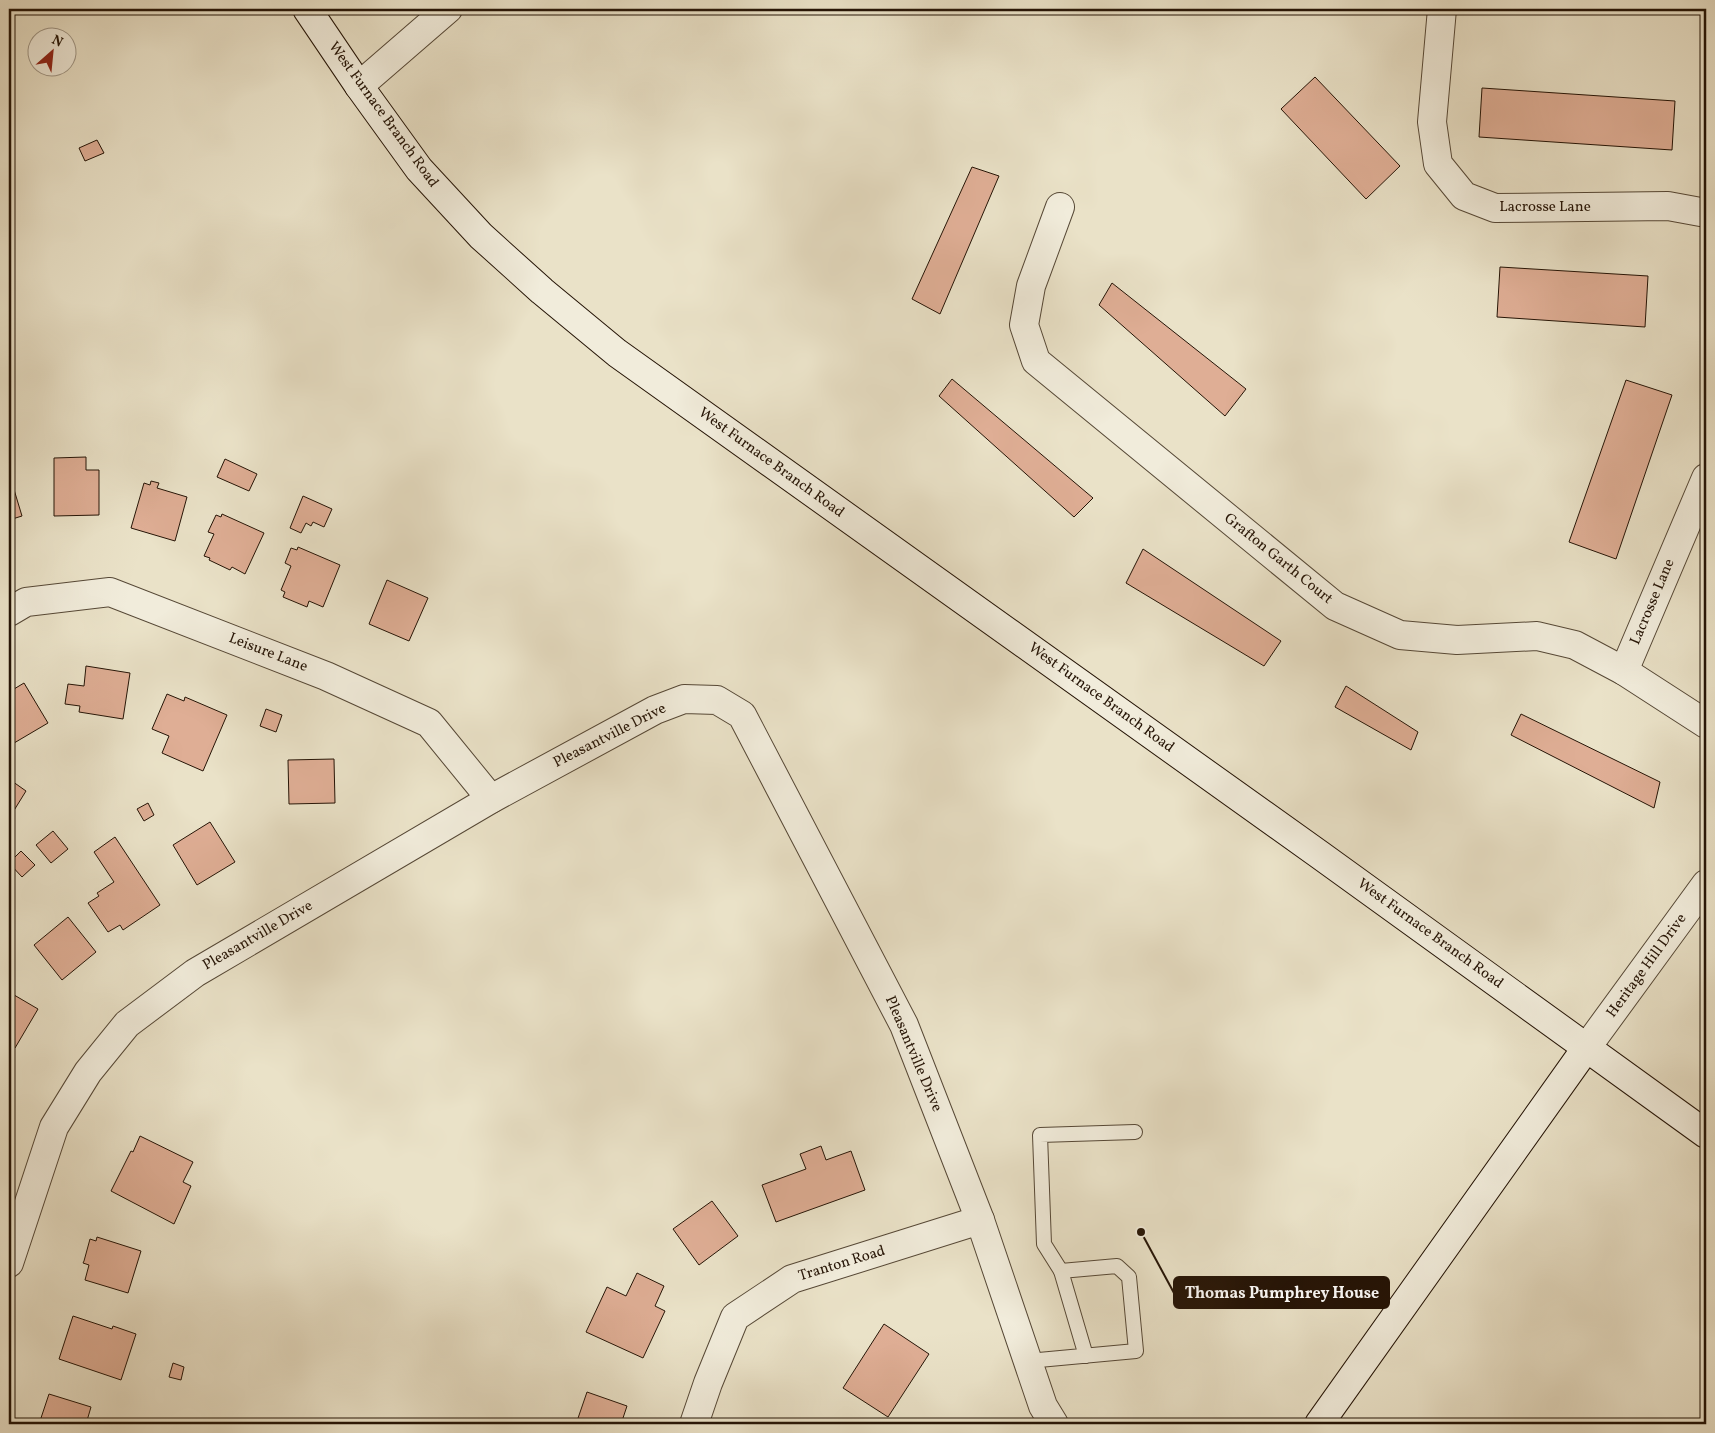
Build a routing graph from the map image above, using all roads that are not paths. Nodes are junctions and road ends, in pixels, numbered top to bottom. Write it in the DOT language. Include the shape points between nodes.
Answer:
graph roads {
  1 [pos="307,9"];
  2 [pos="448,9"];
  3 [pos="1442,9"];
  4 [pos="359,86"];
  5 [pos="1060,207"];
  6 [pos="1706,213"];
  7 [pos="1706,478"];
  8 [pos="9,612"];
  9 [pos="1624,671"];
  10 [pos="1706,724"];
  11 [pos="491,799"];
  12 [pos="1706,884"];
  13 [pos="1587,1047"];
  14 [pos="1136,1132"];
  15 [pos="1706,1134"];
  16 [pos="980,1220"];
  17 [pos="9,1263"];
  18 [pos="1061,1271"];
  19 [pos="1086,1356"];
  20 [pos="1028,1361"];
  21 [pos="694,1424"];
  22 [pos="1054,1424"];
  23 [pos="1319,1424"];
  1 -- 4 [label="street, West Furnace Branch Road"];
  2 -- 4 [label="street"];
  3 -- 6 [label="street, Lacrosse Lane" via="1432,122 1438,164 1464,196 1495,208 1668,206"];
  4 -- 13 [label="street, West Furnace Branch Road" via="420,169 481,236 617,353"];
  5 -- 9 [label="street, Grafton Garth Court" via="1031,286 1024,325 1036,361 1335,606 1400,635 1457,640 1537,636 1575,645"];
  7 -- 9 [label="street, Lacrosse Lane"];
  8 -- 11 [label="street, Leisure Lane" via="26,602 110,592 326,676 428,723"];
  9 -- 10 [label="street, Grafton Garth Court"];
  11 -- 16 [label="street, Pleasantville Drive" via="655,710 684,700 717,700 742,715 904,1025"];
  11 -- 17 [label="street, Pleasantville Drive" via="195,973 127,1024 88,1072 54,1127"];
  12 -- 13 [label="street, Heritage Hill Drive"];
  13 -- 15 [label="street, West Furnace Branch Road"];
  13 -- 23 [label="street"];
  14 -- 18 [label="lane" via="1040,1135 1044,1244"];
  16 -- 20 [label="street, Pleasantville Drive"];
  16 -- 21 [label="street, Tranton Road" via="792,1279 735,1317"];
  18 -- 19 [label="lane"];
  18 -- 19 [label="lane" via="1117,1266 1129,1277 1136,1351"];
  19 -- 20 [label="lane"];
  20 -- 22 [label="street, Pleasantville Drive" via="1043,1406"];
}
